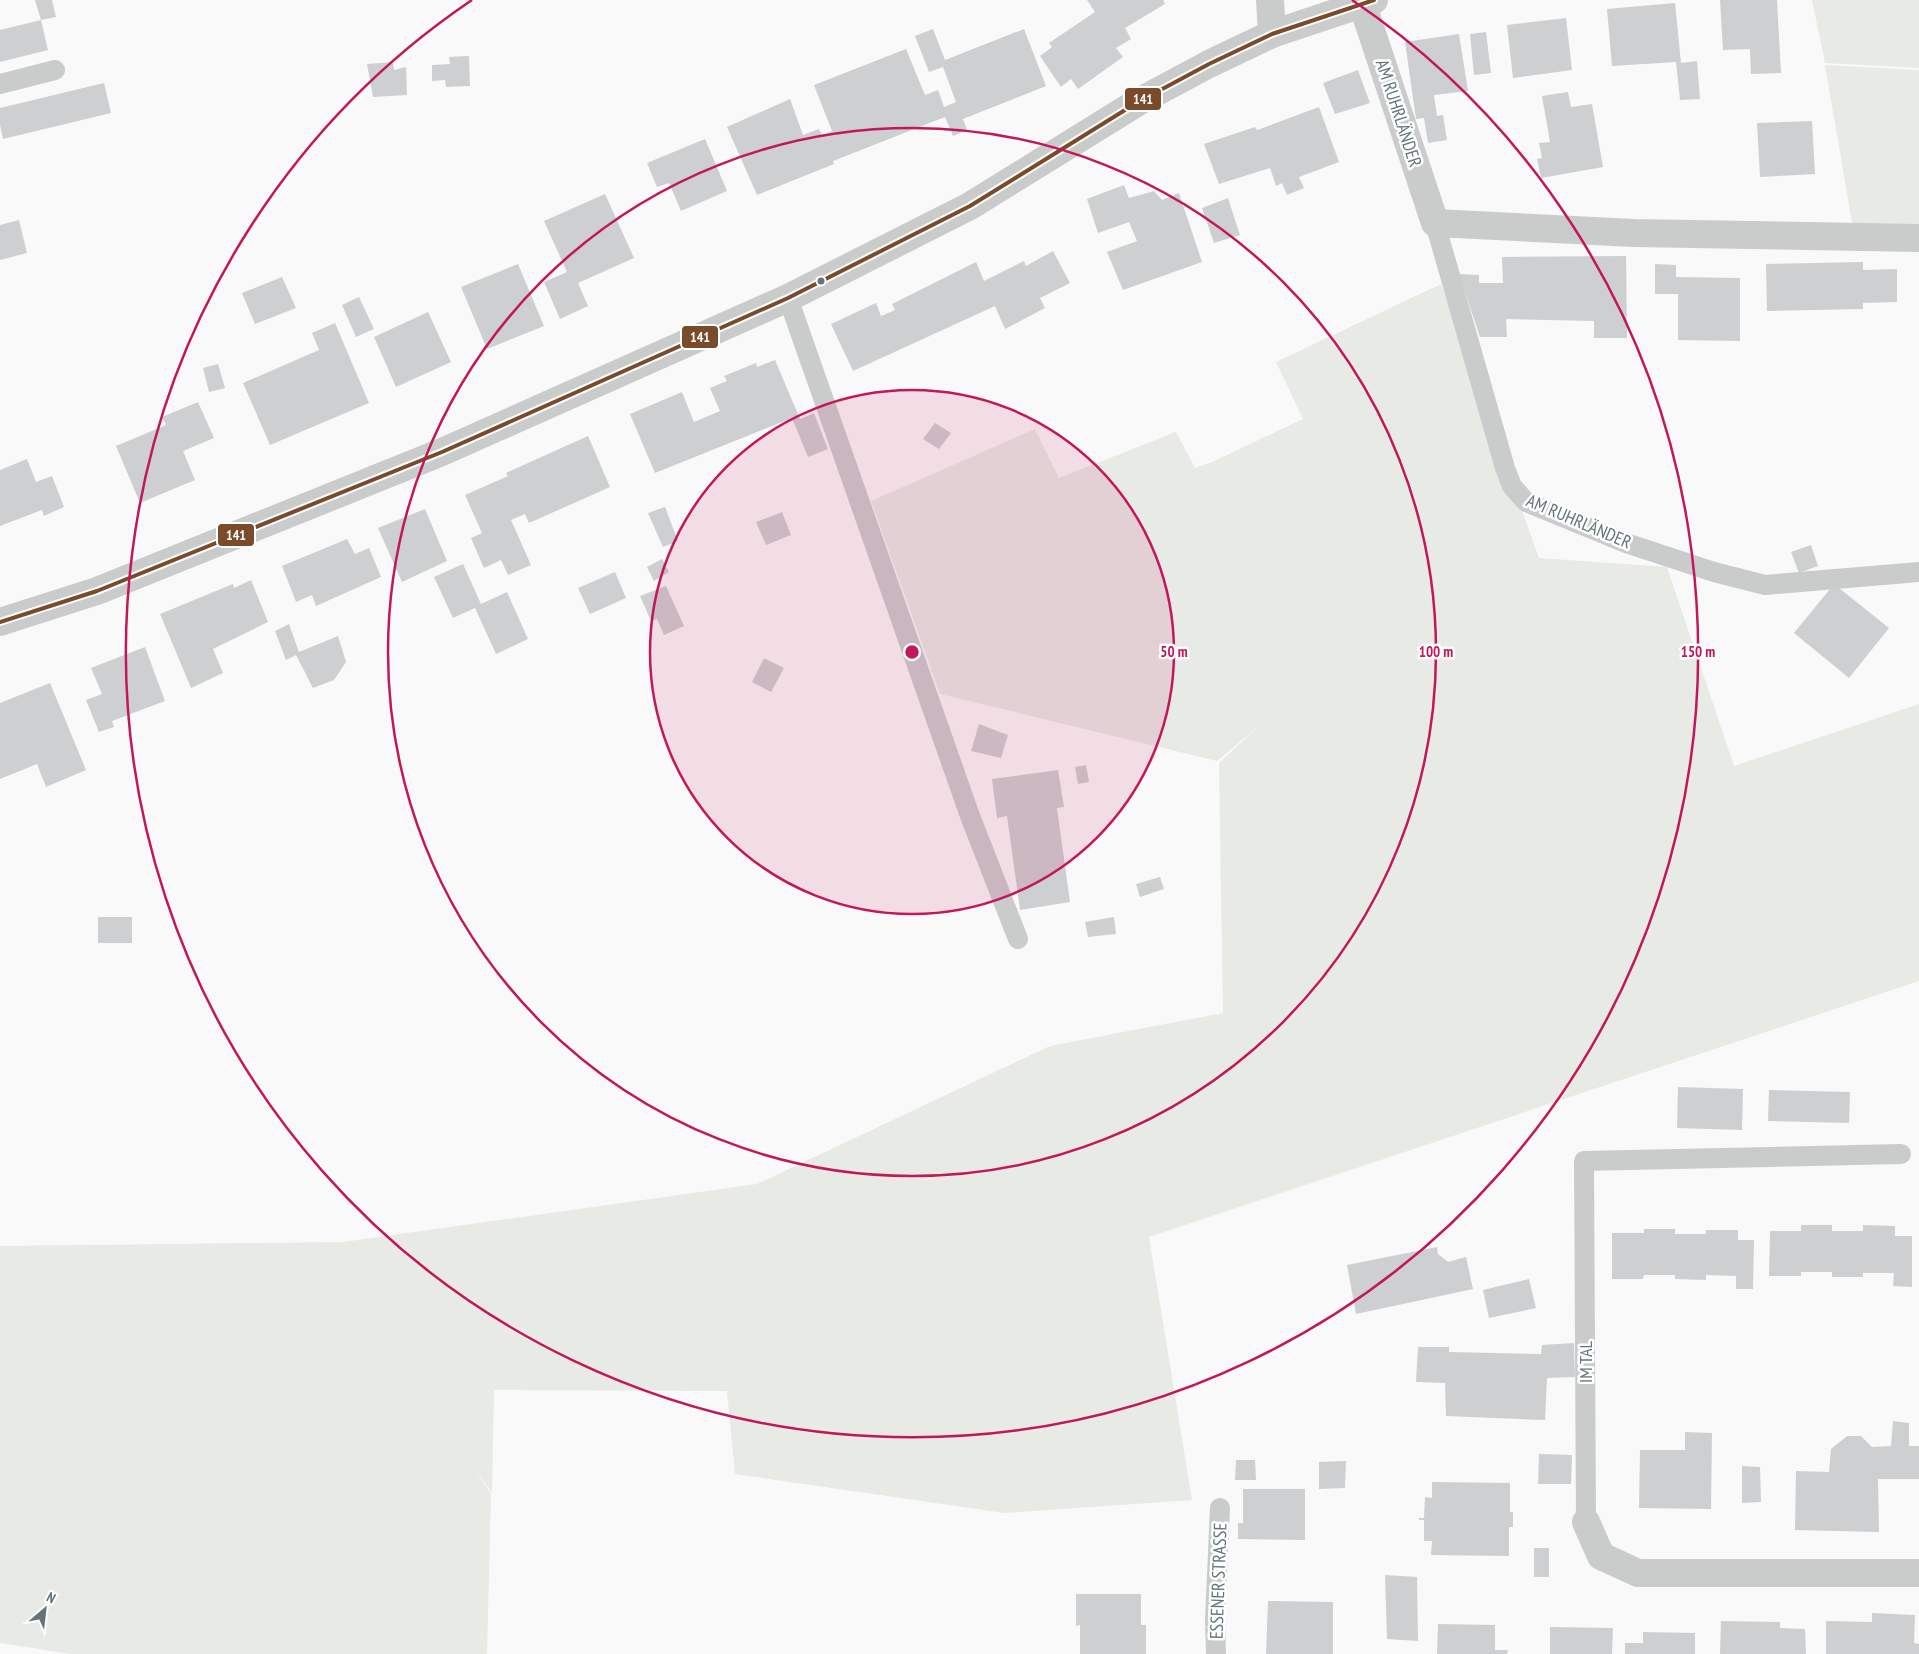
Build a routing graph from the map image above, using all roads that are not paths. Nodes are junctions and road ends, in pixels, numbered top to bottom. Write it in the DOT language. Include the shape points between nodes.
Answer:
graph roads {
  1 [pos="1270,0"];
  2 [pos="1366,1"];
  3 [pos="1272,34"];
  4 [pos="55,70"];
  5 [pos="0,84"];
  6 [pos="1435,223"];
  7 [pos="1919,238"];
  8 [pos="788,298"];
  9 [pos="1919,572"];
  10 [pos="0,622"];
  11 [pos="1018,939"];
  12 [pos="1901,1154"];
  13 [pos="1220,1508"];
  14 [pos="1586,1522"];
  15 [pos="1919,1573"];
  16 [pos="1216,1654"];
  1 -- 3 [label="street"];
  2 -- 3 [label="street"];
  2 -- 6 [label="street, AM RUHRLÄNDER"];
  3 -- 8 [label="street" via="1138,102 970,206"];
  4 -- 5 [label="lane"];
  6 -- 7 [label="street" via="1634,233"];
  6 -- 9 [label="lane, AM RUHRLÄNDER" via="1505,468 1512,486 1526,502 1626,543 1764,585"];
  8 -- 10 [label="street" via="442,452 97,591"];
  8 -- 11 [label="lane" via="970,816"];
  12 -- 14 [label="lane, IM TAL" via="1584,1161"];
  13 -- 16 [label="lane, ESSENER STRASSE"];
  14 -- 15 [label="street, IM TAL" via="1601,1556 1638,1572"];
}
